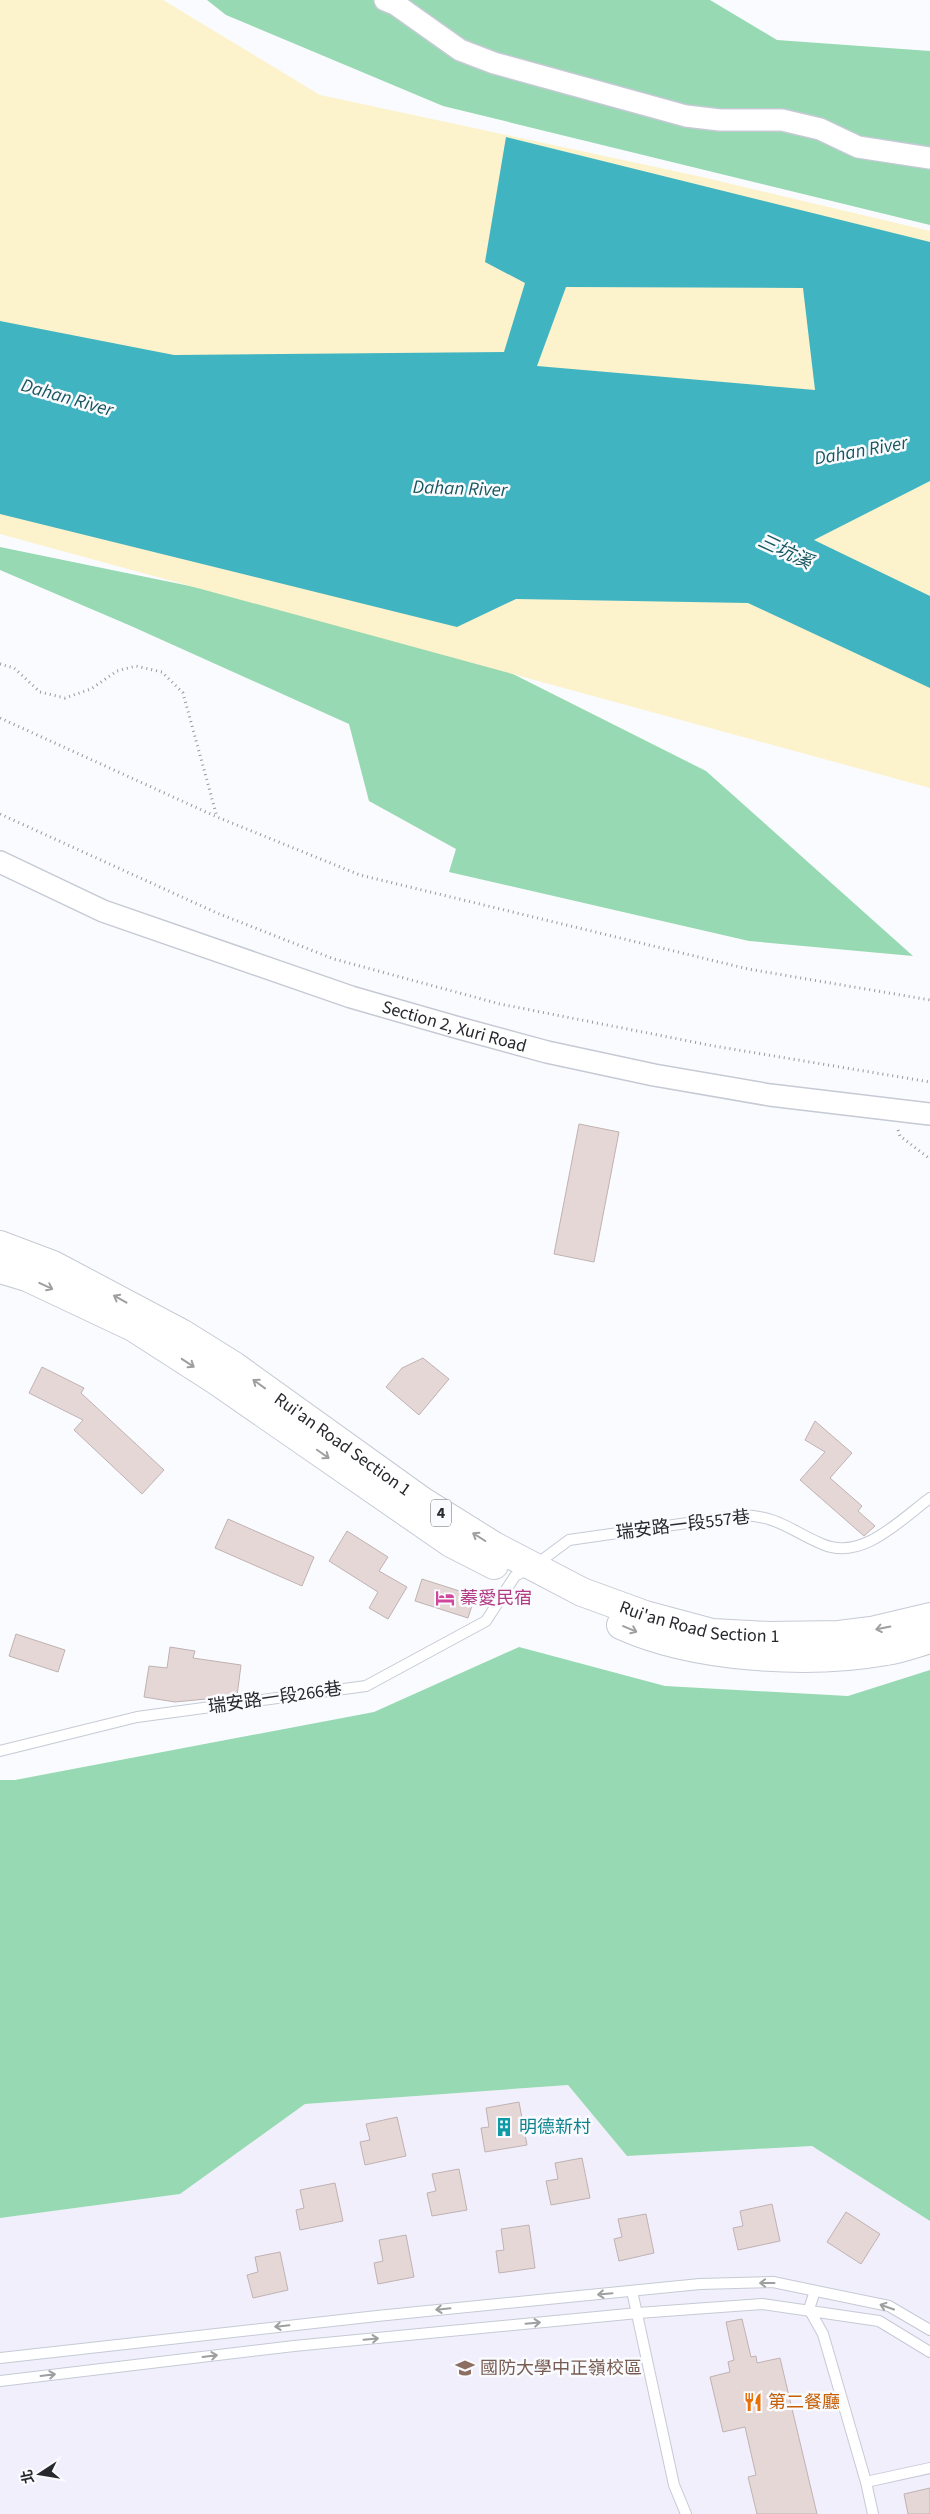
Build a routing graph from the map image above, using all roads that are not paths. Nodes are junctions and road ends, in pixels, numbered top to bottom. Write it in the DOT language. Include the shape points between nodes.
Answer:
graph roads {
  1 [pos="385,0"];
  2 [pos="930,158"];
  3 [pos="0,862"];
  4 [pos="930,1114"];
  5 [pos="0,1245"];
  6 [pos="0,1269"];
  7 [pos="930,1498"];
  8 [pos="525,1571"];
  9 [pos="930,1617"];
  10 [pos="930,1639"];
  11 [pos="0,1751"];
  12 [pos="632,2291"];
  13 [pos="815,2291"];
  14 [pos="808,2309"];
  15 [pos="638,2314"];
  16 [pos="930,2330"];
  17 [pos="930,2352"];
  18 [pos="0,2358"];
  19 [pos="0,2380"];
  20 [pos="930,2468"];
  21 [pos="866,2482"];
  22 [pos="686,2514"];
  23 [pos="873,2514"];
  1 -- 2 [label="street" via="460,50 494,63 686,116 720,120 782,120 820,129 858,147"];
  3 -- 4 [label="street, Section 2, Xuri Road" via="121,918 351,997 546,1052 770,1095"];
  8 -- 5 [label="main road, Rui'an Road Section 1 / 4, one-way" via="494,1546 422,1501 234,1366 181,1333 53,1265"];
  6 -- 8 [label="main road, Rui'an Road Section 1 / 4, one-way" via="26,1277 133,1327 451,1543"];
  7 -- 8 [label="lane, 瑞安路一段557巷" via="876,1539 846,1549 824,1545 784,1524 743,1515 569,1540"];
  9 -- 8 [label="main road, Rui'an Road Section 1 / 4, one-way" via="839,1635 712,1633 644,1615"];
  8 -- 10 [label="main road, Rui'an Road Section 1 / 4, one-way" via="633,1631 678,1645 792,1657 838,1656 886,1651"];
  8 -- 11 [label="lane, 瑞安路一段266巷" via="486,1621 366,1686 137,1717"];
  13 -- 12 [label="lane, one-way" via="773,2282 700,2284"];
  12 -- 15 [label="lane"];
  12 -- 18 [label="lane, one-way"];
  13 -- 14 [label="lane"];
  16 -- 13 [label="lane, one-way" via="889,2306"];
  14 -- 15 [label="lane" via="762,2304"];
  14 -- 17 [label="lane" via="879,2321"];
  14 -- 21 [label="lane" via="823,2334"];
  19 -- 15 [label="lane, one-way" via="294,2346"];
  15 -- 22 [label="lane" via="674,2485"];
  20 -- 21 [label="lane"];
  21 -- 23 [label="lane"];
}
